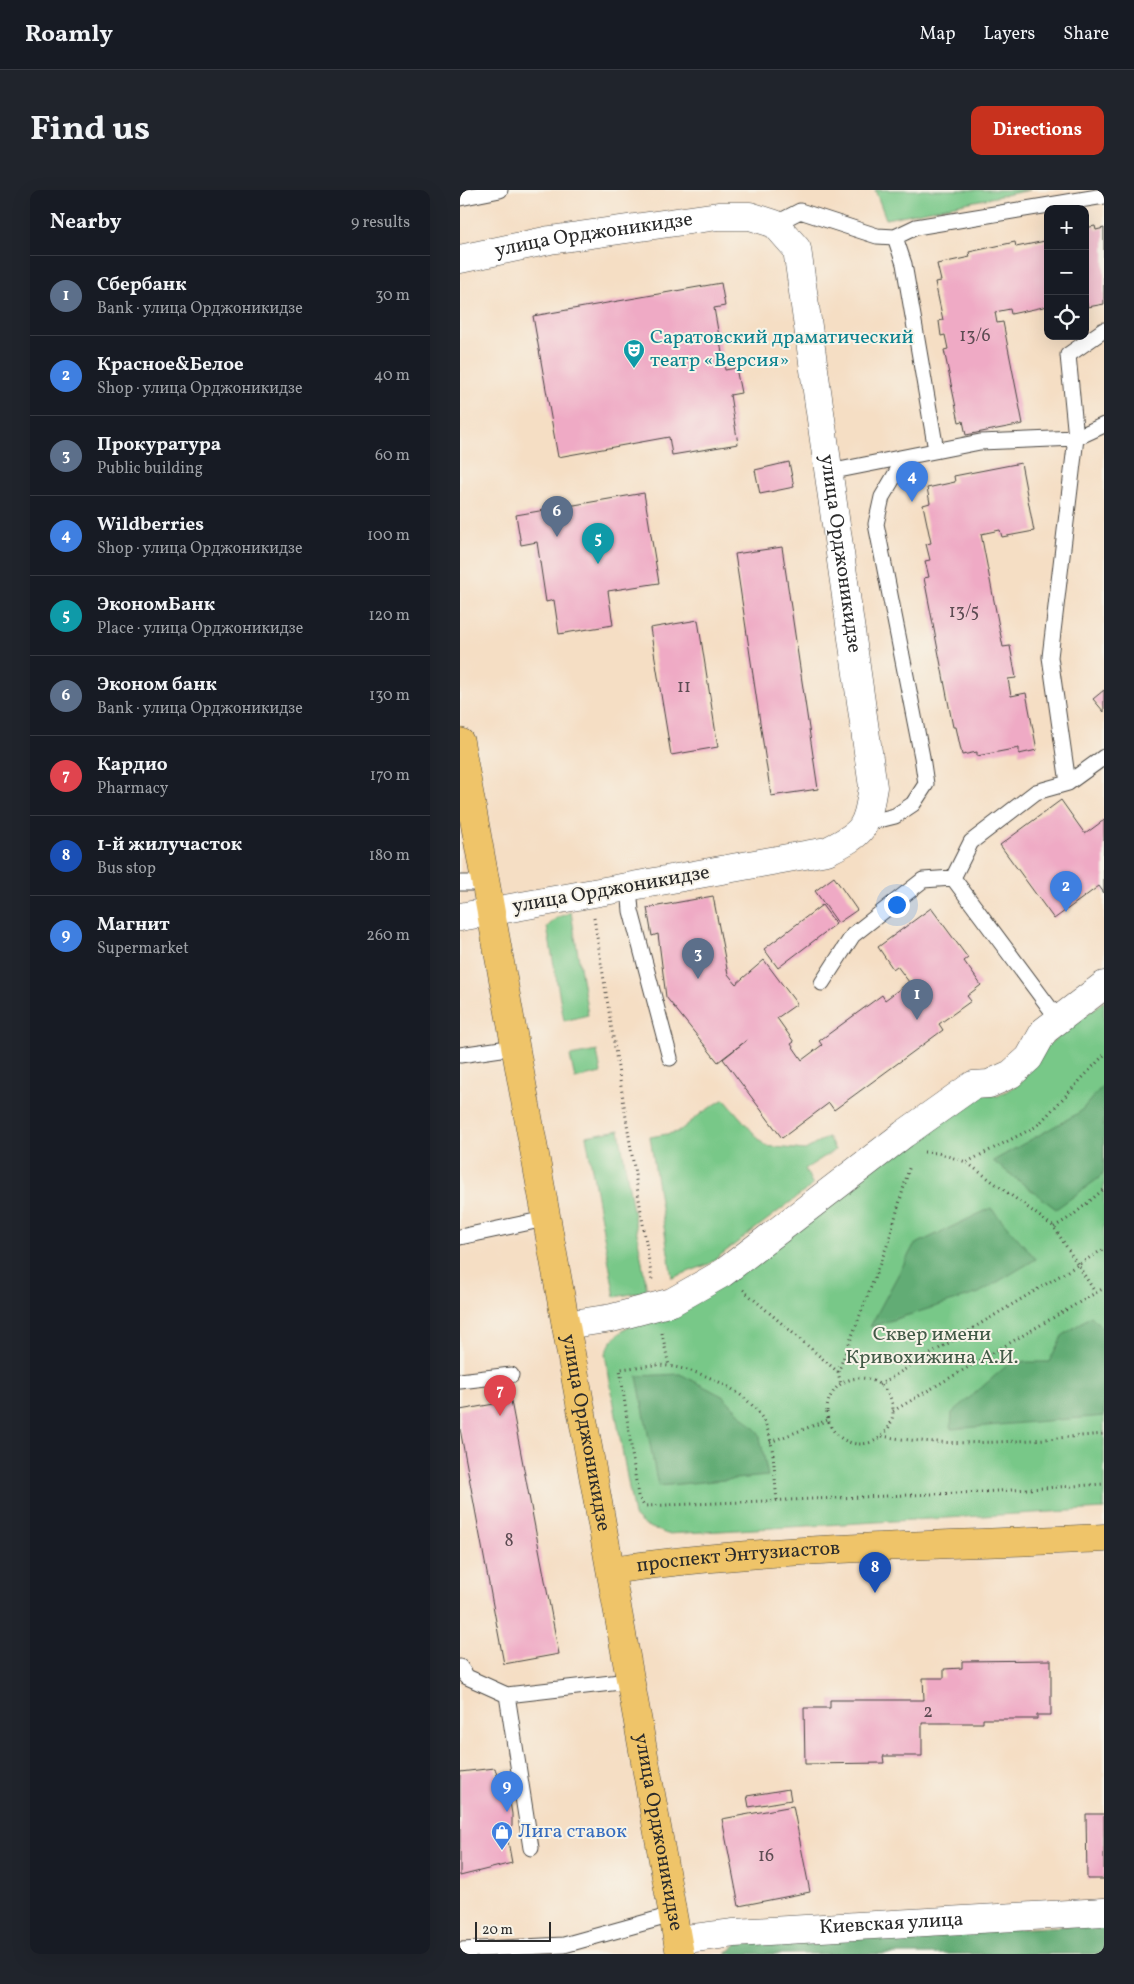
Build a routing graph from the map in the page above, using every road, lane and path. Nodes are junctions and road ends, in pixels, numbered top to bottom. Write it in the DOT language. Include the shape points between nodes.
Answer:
graph roads {
  1 [pos="500,190"];
  2 [pos="1104,196"];
  3 [pos="460,198"];
  4 [pos="775,224"];
  5 [pos="894,237"];
  6 [pos="460,259"];
  7 [pos="1104,330"];
  8 [pos="1104,425"];
  9 [pos="1076,438"];
  10 [pos="936,450"];
  11 [pos="905,458"];
  12 [pos="829,472"];
  13 [pos="460,742"];
  14 [pos="1104,757"];
  15 [pos="1068,783"];
  16 [pos="867,822"];
  17 [pos="953,878"];
  18 [pos="473,883"];
  19 [pos="628,887"];
  20 [pos="590,894"];
  21 [pos="492,912"];
  22 [pos="460,917"];
  23 [pos="822,983"];
  24 [pos="1104,984"];
  25 [pos="1058,1019"];
  26 [pos="515,1047"];
  27 [pos="1104,1054"];
  28 [pos="460,1055"];
  29 [pos="670,1058"];
  30 [pos="909,1142"];
  31 [pos="966,1162"];
  32 [pos="1104,1189"];
  33 [pos="545,1219"];
  34 [pos="1054,1227"];
  35 [pos="460,1237"];
  36 [pos="1104,1249"];
  37 [pos="1078,1264"];
  38 [pos="723,1273"];
  39 [pos="1104,1288"];
  40 [pos="1095,1292"];
  41 [pos="656,1306"];
  42 [pos="566,1325"];
  43 [pos="669,1366"];
  44 [pos="838,1372"];
  45 [pos="510,1375"];
  46 [pos="460,1381"];
  47 [pos="841,1385"];
  48 [pos="879,1385"];
  49 [pos="893,1411"];
  50 [pos="828,1420"];
  51 [pos="1104,1434"];
  52 [pos="882,1436"];
  53 [pos="770,1442"];
  54 [pos="1104,1484"];
  55 [pos="777,1500"];
  56 [pos="1104,1538"];
  57 [pos="611,1570"];
  58 [pos="460,1667"];
  59 [pos="629,1681"];
  60 [pos="507,1695"];
  61 [pos="531,1848"];
  62 [pos="1104,1912"];
  63 [pos="677,1936"];
  64 [pos="460,1950"];
  65 [pos="504,1951"];
  1 -- 3 [label="lane"];
  2 -- 5 [label="lane" via="916,227"];
  4 -- 5 [label="lane" via="800,211 877,236"];
  4 -- 6 [label="street, улица Орджоникидзе" via="750,216 718,216 550,240"];
  4 -- 12 [label="street, улица Орджоникидзе" via="796,250"];
  5 -- 10 [label="lane" via="904,264"];
  7 -- 9 [label="lane" via="1068,355"];
  8 -- 9 [label="lane"];
  9 -- 10 [label="lane" via="980,442"];
  9 -- 15 [label="lane" via="1050,657"];
  10 -- 11 [label="lane"];
  11 -- 12 [label="lane"];
  11 -- 16 [label="lane" via="882,497 876,524 926,784 914,804 895,816"];
  12 -- 16 [label="street, улица Орджоникидзе" via="873,787"];
  13 -- 18 [label="main road, улица Орджоникидзе"];
  14 -- 15 [label="lane"];
  15 -- 17 [label="lane" via="1036,792 971,842"];
  16 -- 19 [label="street, улица Орджоникидзе" via="851,840 826,851"];
  17 -- 23 [label="lane" via="923,880 869,923 853,936"];
  17 -- 25 [label="lane"];
  18 -- 21 [label="main road, улица Орджоникидзе"];
  19 -- 20 [label="street, улица Орджоникидзе"];
  19 -- 29 [label="lane" via="631,910"];
  20 -- 21 [label="street, улица Орджоникидзе"];
  20 -- 41 [label="path"];
  21 -- 22 [label="street"];
  21 -- 26 [label="main road, улица Орджоникидзе"];
  24 -- 25 [label="street"];
  25 -- 30 [label="street" via="1044,1031 1029,1058 1011,1074 989,1084 973,1085"];
  26 -- 28 [label="lane"];
  26 -- 33 [label="main road, улица Орджоникидзе"];
  27 -- 31 [label="path" via="1036,1126"];
  30 -- 31 [label="path"];
  30 -- 38 [label="street"];
  30 -- 44 [label="path" via="888,1243"];
  31 -- 34 [label="path"];
  32 -- 34 [label="path"];
  33 -- 35 [label="lane"];
  33 -- 42 [label="main road, улица Орджоникидзе"];
  34 -- 37 [label="path"];
  36 -- 37 [label="path"];
  37 -- 40 [label="path"];
  37 -- 48 [label="path"];
  38 -- 41 [label="street" via="672,1302"];
  38 -- 44 [label="path"];
  39 -- 40 [label="path"];
  40 -- 49 [label="path"];
  41 -- 42 [label="street" via="612,1318"];
  41 -- 43 [label="path"];
  42 -- 57 [label="main road, улица Орджоникидзе"];
  43 -- 53 [label="path" via="702,1374 737,1393 756,1408"];
  43 -- 55 [label="path" via="620,1369 638,1496 644,1506"];
  44 -- 47 [label="path"];
  45 -- 46 [label="lane"];
  47 -- 48 [label="path" via="859,1379"];
  47 -- 50 [label="path" via="829,1401"];
  48 -- 49 [label="path" via="886,1391"];
  49 -- 52 [label="path" via="892,1420"];
  50 -- 52 [label="path" via="833,1430 851,1443 873,1442"];
  50 -- 53 [label="path"];
  51 -- 52 [label="path" via="980,1442 901,1440"];
  53 -- 55 [label="path"];
  54 -- 55 [label="path"];
  56 -- 57 [label="main road, проспект Энтузиастов" via="672,1561"];
  57 -- 59 [label="main road, улица Орджоникидзе"];
  58 -- 60 [label="lane" via="467,1677"];
  59 -- 60 [label="lane"];
  59 -- 63 [label="main road, улица Орджоникидзе"];
  60 -- 61 [label="lane"];
  62 -- 63 [label="street, Киевская улица"];
  63 -- 65 [label="lane"];
  64 -- 65 [label="lane"];
}
